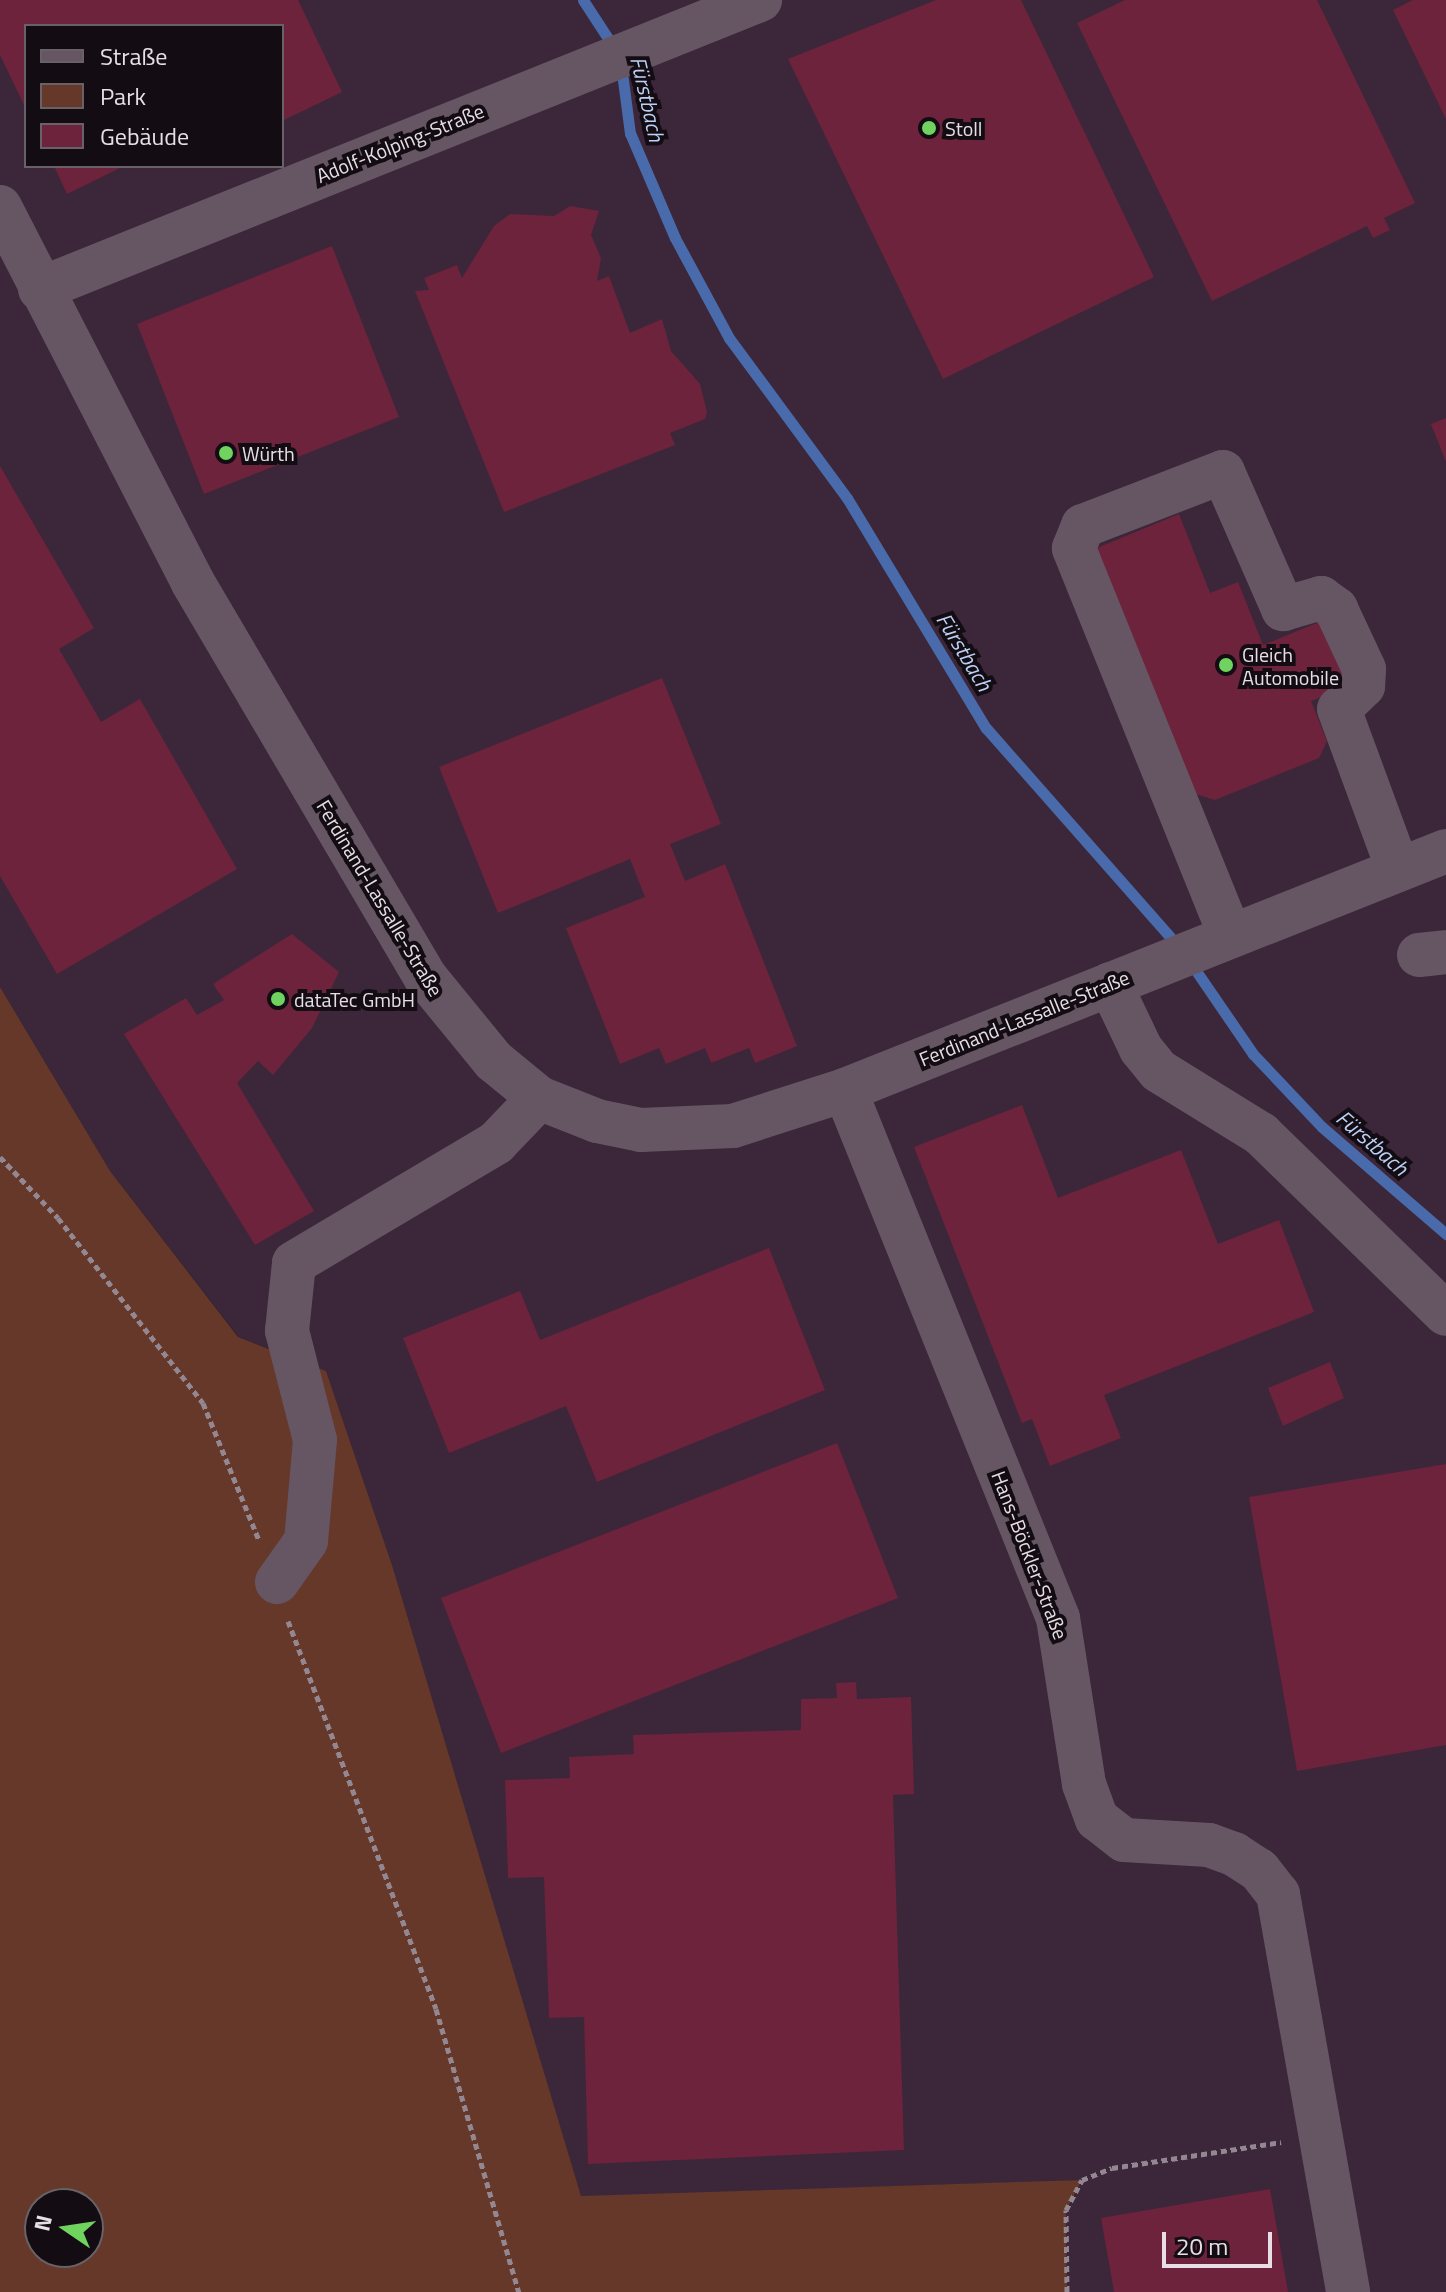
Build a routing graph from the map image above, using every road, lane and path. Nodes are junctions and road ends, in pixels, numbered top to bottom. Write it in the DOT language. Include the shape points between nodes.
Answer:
graph roads {
  1 [pos="760,0"];
  2 [pos="0,207"];
  3 [pos="40,289"];
  4 [pos="1446,851"];
  5 [pos="1398,869"];
  6 [pos="1226,936"];
  7 [pos="1127,976"];
  8 [pos="845,1090"];
  9 [pos="539,1098"];
  10 [pos="0,1157"];
  11 [pos="1446,1314"];
  12 [pos="277,1582"];
  13 [pos="1320,2136"];
  14 [pos="519,2292"];
  15 [pos="1067,2292"];
  16 [pos="1348,2292"];
  1 -- 3 [label="street, Adolf-Kolping-Straße"];
  2 -- 3 [label="street, Ferdinand-Lassalle-Straße"];
  3 -- 9 [label="street, Ferdinand-Lassalle-Straße" via="192,581 426,978 494,1061"];
  4 -- 5 [label="street, Ferdinand-Lassalle-Straße"];
  5 -- 6 [label="street, Ferdinand-Lassalle-Straße"];
  5 -- 6 [label="street" via="1339,709 1363,686 1364,669 1336,609 1321,598 1283,609 1223,472 1083,526 1074,548"];
  6 -- 7 [label="street, Ferdinand-Lassalle-Straße"];
  7 -- 8 [label="street, Ferdinand-Lassalle-Straße"];
  7 -- 11 [label="street" via="1141,1049 1159,1071 1261,1134"];
  8 -- 9 [label="street, Ferdinand-Lassalle-Straße" via="733,1126 687,1131 597,1121"];
  8 -- 13 [label="street, Hans-Böckler-Straße" via="1058,1618 1084,1784 1097,1819 1124,1840 1209,1845 1234,1854 1259,1870 1278,1894"];
  9 -- 12 [label="street" via="496,1143 294,1263 287,1331 315,1440 306,1541"];
  10 -- 12 [label="path" via="58,1218 203,1403"];
  12 -- 14 [label="path" via="299,1659 346,1764 436,2009"];
  13 -- 15 [label="path" via="1112,2168 1082,2180 1066,2210"];
  13 -- 16 [label="street, Hans-Böckler-Straße"];
}
